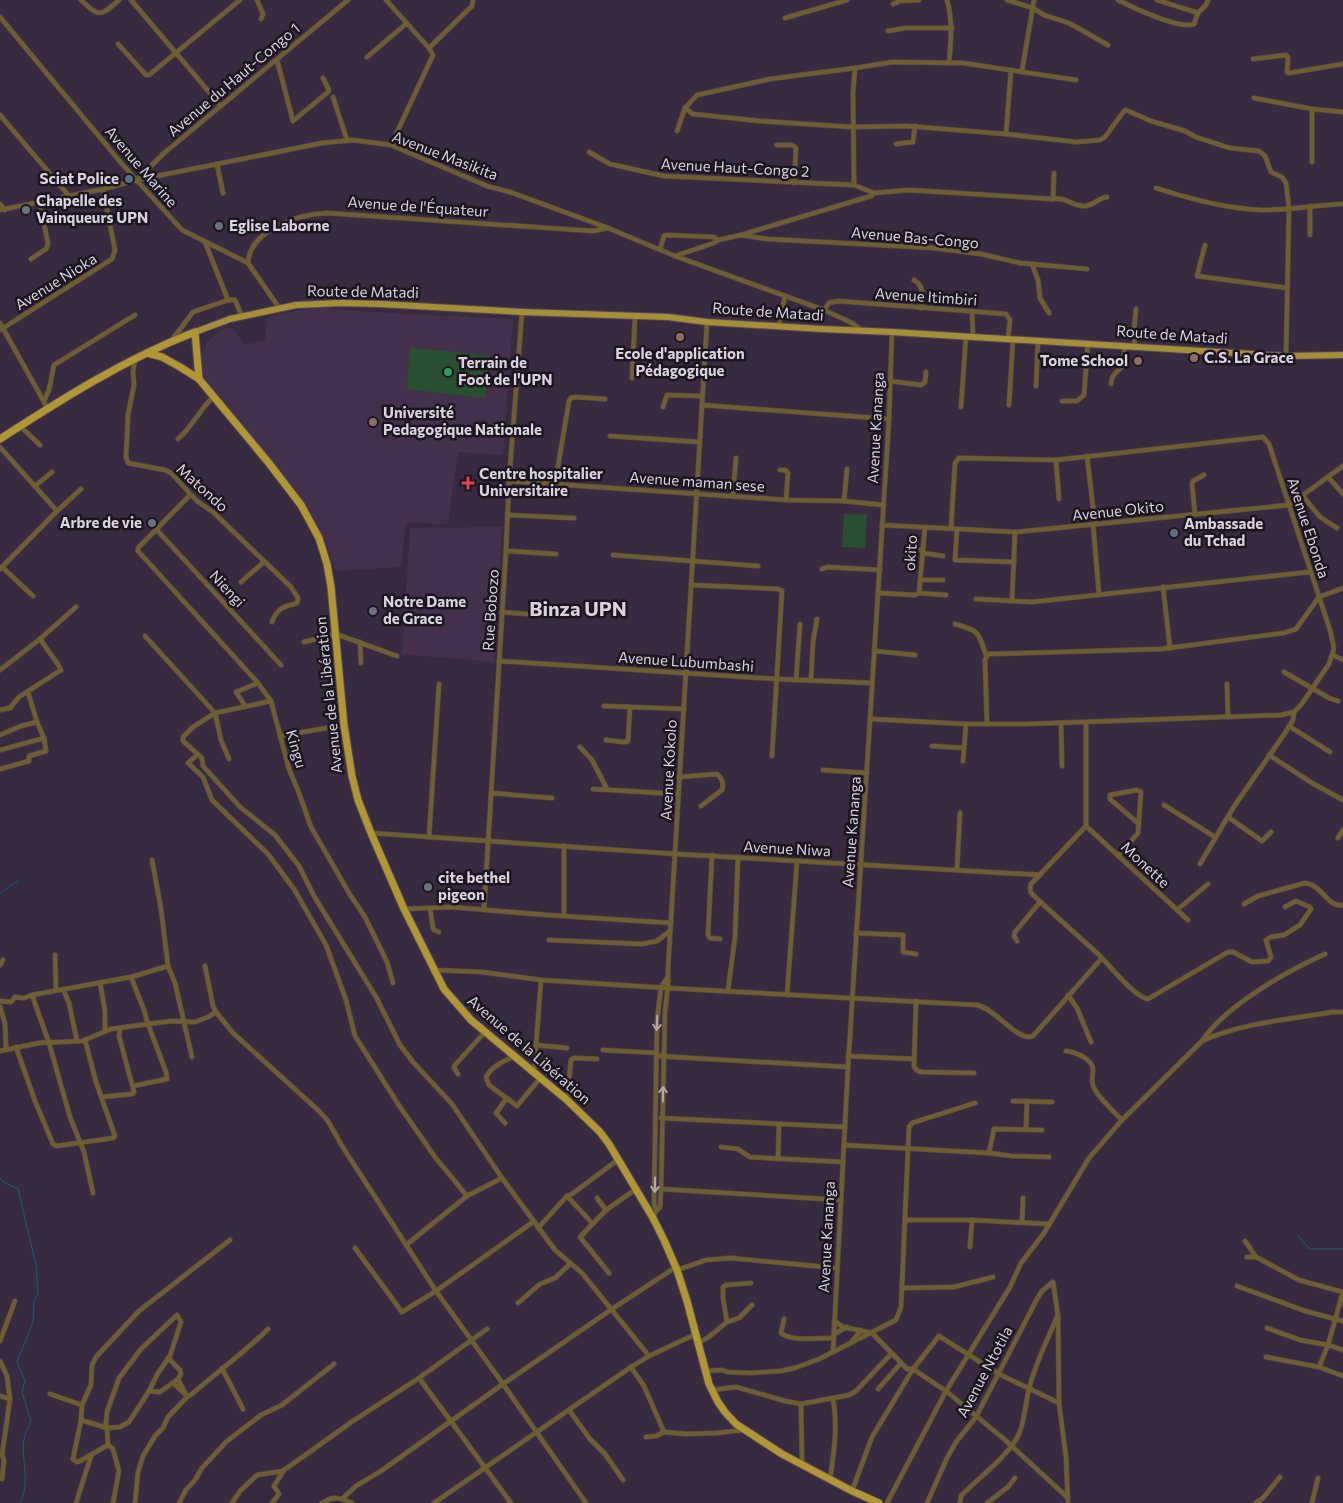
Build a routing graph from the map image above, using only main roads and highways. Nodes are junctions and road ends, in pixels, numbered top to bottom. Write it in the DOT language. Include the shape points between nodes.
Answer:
graph roads {
  1 [pos="194,332"];
  2 [pos="147,353"];
  3 [pos="1343,355"];
  4 [pos="199,379"];
  5 [pos="0,439"];
  6 [pos="879,1503"];
  1 -- 2 [label="highway"];
  1 -- 3 [label="main road, Route de Matadi" via="296,305 341,303 668,317 1286,356"];
  1 -- 4 [label="highway"];
  2 -- 4 [label="highway, Avenue de la Libération" via="173,363"];
  2 -- 5 [label="highway"];
  4 -- 6 [label="highway, Avenue de la Libération" via="274,469 307,514 318,538 327,564 344,725 358,800 404,908 444,989 471,1020 541,1077 600,1132 619,1159 655,1215 676,1268 712,1390 725,1412 736,1424 782,1454"];
}
